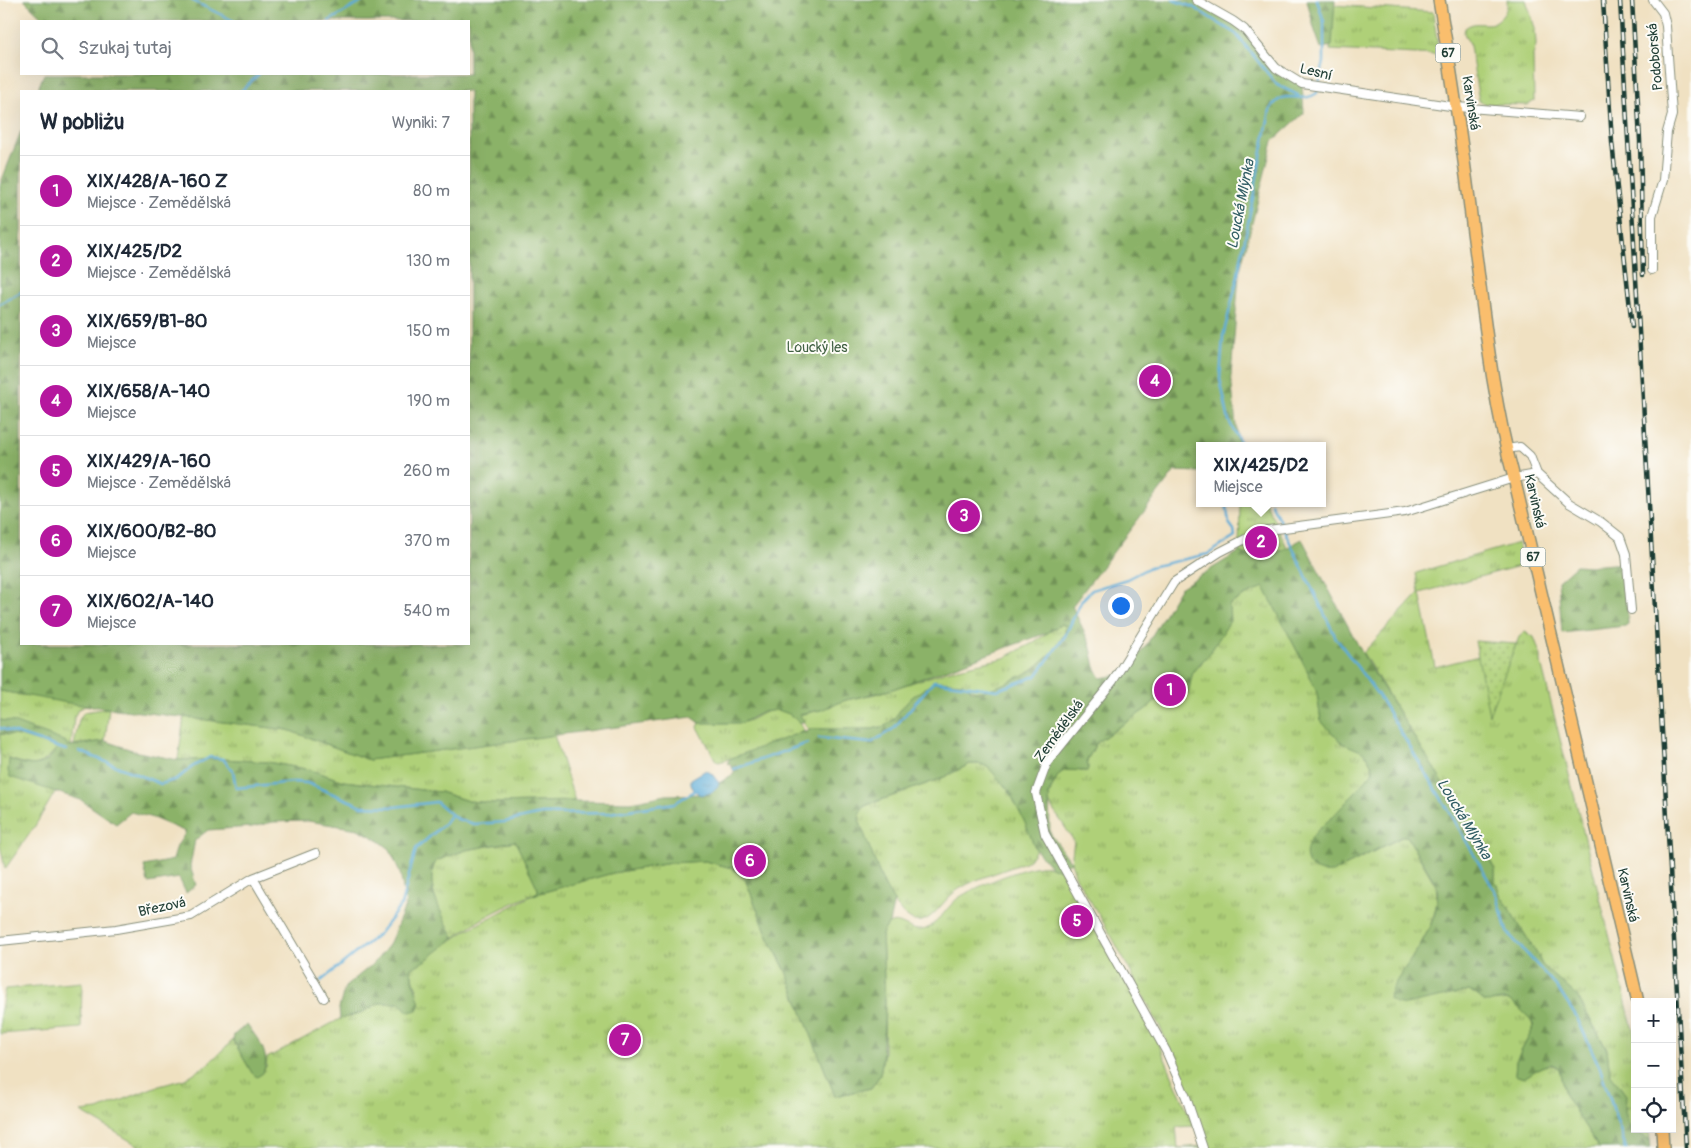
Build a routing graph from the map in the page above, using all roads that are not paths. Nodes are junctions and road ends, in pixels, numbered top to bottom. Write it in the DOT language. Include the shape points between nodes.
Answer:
graph roads {
  1 [pos="1196,0"];
  2 [pos="1439,0"];
  3 [pos="1653,0"];
  4 [pos="1457,107"];
  5 [pos="1580,117"];
  6 [pos="1652,270"];
  7 [pos="1506,449"];
  8 [pos="1537,474"];
  9 [pos="1514,478"];
  10 [pos="1631,610"];
  11 [pos="316,853"];
  12 [pos="253,878"];
  13 [pos="0,941"];
  14 [pos="324,998"];
  15 [pos="1637,998"];
  16 [pos="1662,1133"];
  17 [pos="1203,1148"];
  18 [pos="1663,1148"];
  1 -- 4 [label="street, Lesní" via="1244,30 1276,68 1302,84"];
  2 -- 4 [label="main road, Karvinská / 67"];
  3 -- 6 [label="street, Podoborská" via="1663,13 1666,26 1672,115 1667,132 1663,180 1652,216"];
  4 -- 5 [label="street, Lesní"];
  4 -- 7 [label="main road, Karvinská / 67" via="1485,321"];
  7 -- 8 [label="street" via="1520,447 1530,456"];
  7 -- 9 [label="main road, Karvinská / 67"];
  8 -- 9 [label="street, Zemědělská"];
  8 -- 10 [label="street" via="1569,503 1620,537 1626,554"];
  9 -- 15 [label="main road, Karvinská / 67"];
  9 -- 17 [label="street, Zemědělská" via="1405,512 1261,531 1220,552 1174,582 1113,681 1047,763 1036,793 1045,834 1166,1051"];
  11 -- 12 [label="street, Březová"];
  12 -- 13 [label="street, Březová" via="191,916 116,929"];
  12 -- 14 [label="street"];
  16 -- 18 [label="main road"];
}
